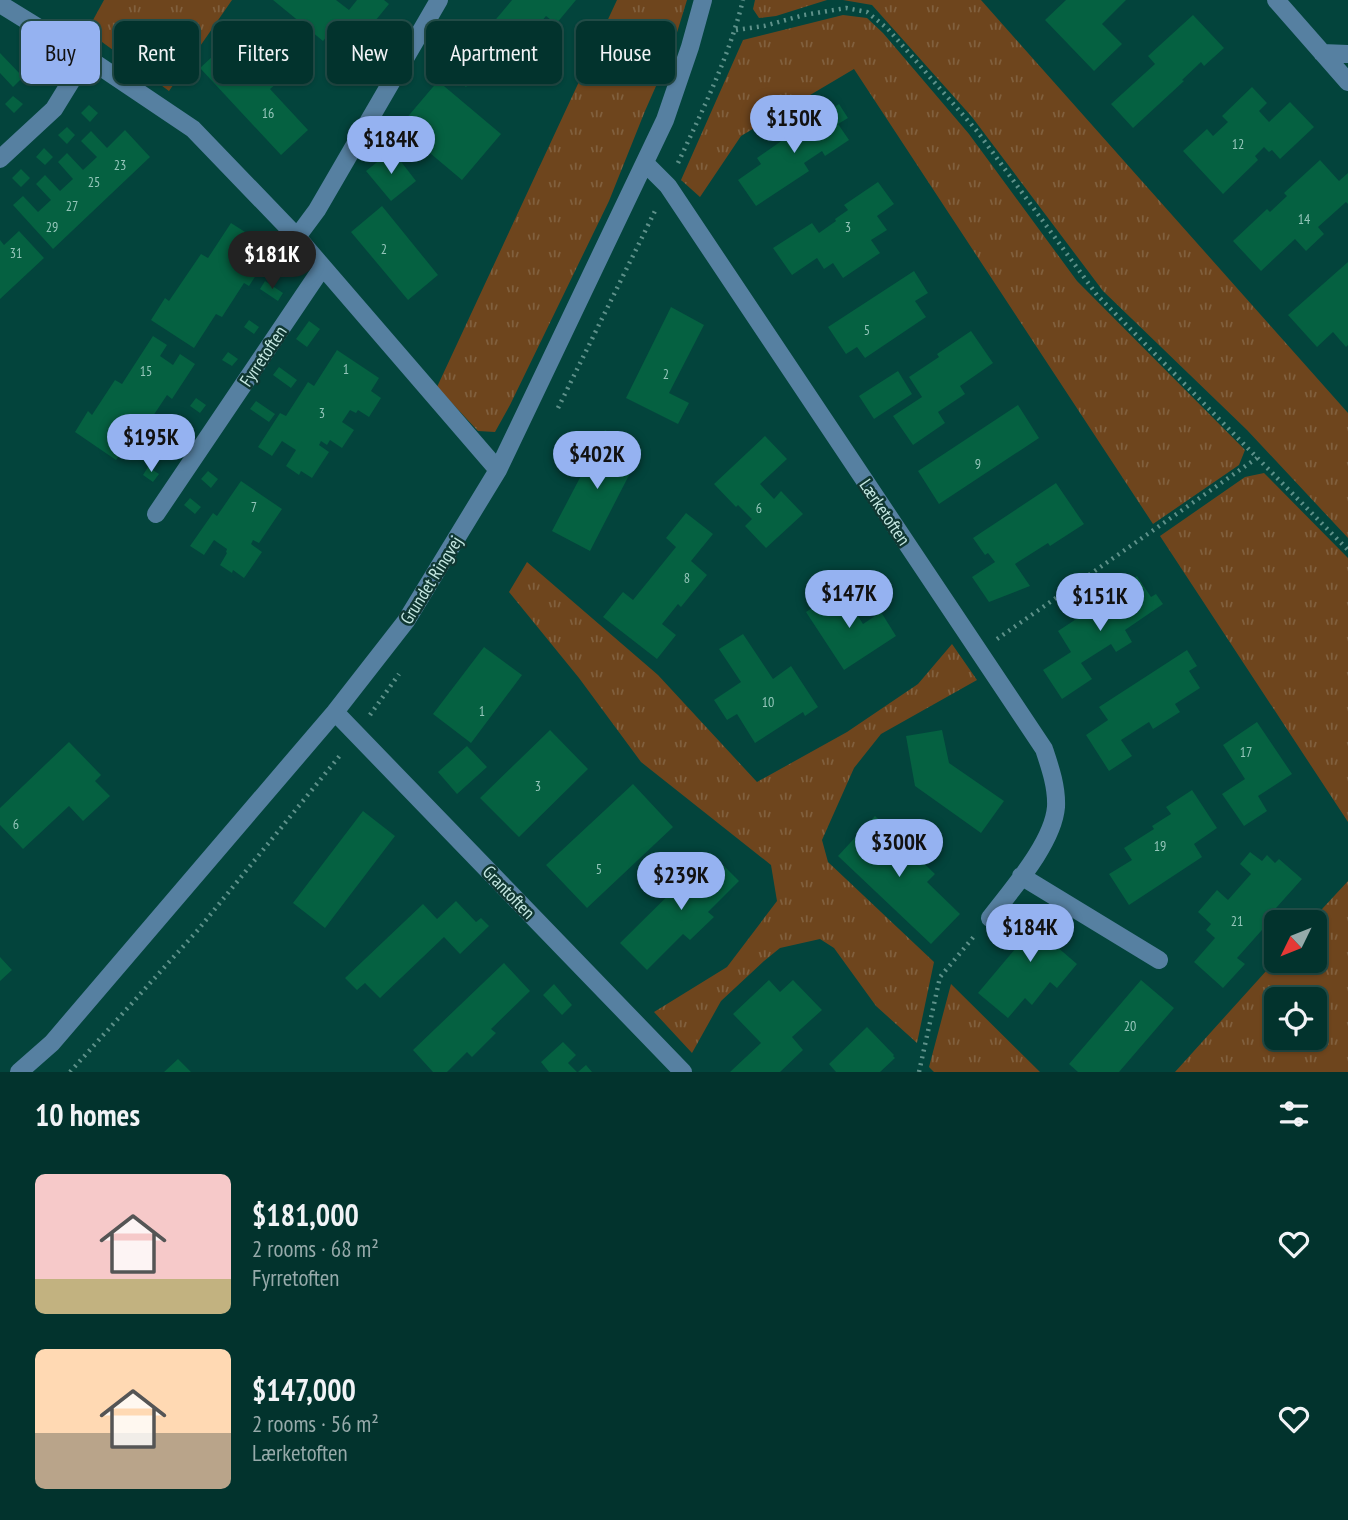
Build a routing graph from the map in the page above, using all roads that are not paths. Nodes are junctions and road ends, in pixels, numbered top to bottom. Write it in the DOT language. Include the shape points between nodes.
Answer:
graph roads {
  1 [pos="439,0"];
  2 [pos="703,0"];
  3 [pos="1276,0"];
  4 [pos="0,4"];
  5 [pos="28,21"];
  6 [pos="1322,53"];
  7 [pos="1348,54"];
  8 [pos="100,66"];
  9 [pos="1348,82"];
  10 [pos="69,84"];
  11 [pos="0,159"];
  12 [pos="645,163"];
  13 [pos="297,237"];
  14 [pos="322,268"];
  15 [pos="498,470"];
  16 [pos="156,514"];
  17 [pos="335,712"];
  18 [pos="1021,876"];
  19 [pos="990,918"];
  20 [pos="1159,960"];
  21 [pos="19,1072"];
  22 [pos="683,1072"];
  1 -- 13 [label="street"];
  2 -- 12 [label="street, Grundet Ringvej" via="665,120"];
  3 -- 6 [label="street"];
  4 -- 5 [label="street"];
  6 -- 7 [label="street"];
  6 -- 9 [label="street"];
  8 -- 13 [label="street" via="193,129"];
  10 -- 11 [label="street" via="54,109"];
  12 -- 15 [label="street, Grundet Ringvej"];
  12 -- 18 [label="street, Lærketoften" via="668,186 1044,748 1056,807 1047,838"];
  13 -- 14 [label="street"];
  14 -- 15 [label="street"];
  14 -- 16 [label="street, Fyrretoften"];
  15 -- 17 [label="street, Grundet Ringvej" via="406,621"];
  17 -- 21 [label="street, Grundet Ringvej" via="52,1043"];
  17 -- 22 [label="street, Grantoften"];
  18 -- 19 [label="street, Lærketoften"];
  18 -- 20 [label="street"];
}
